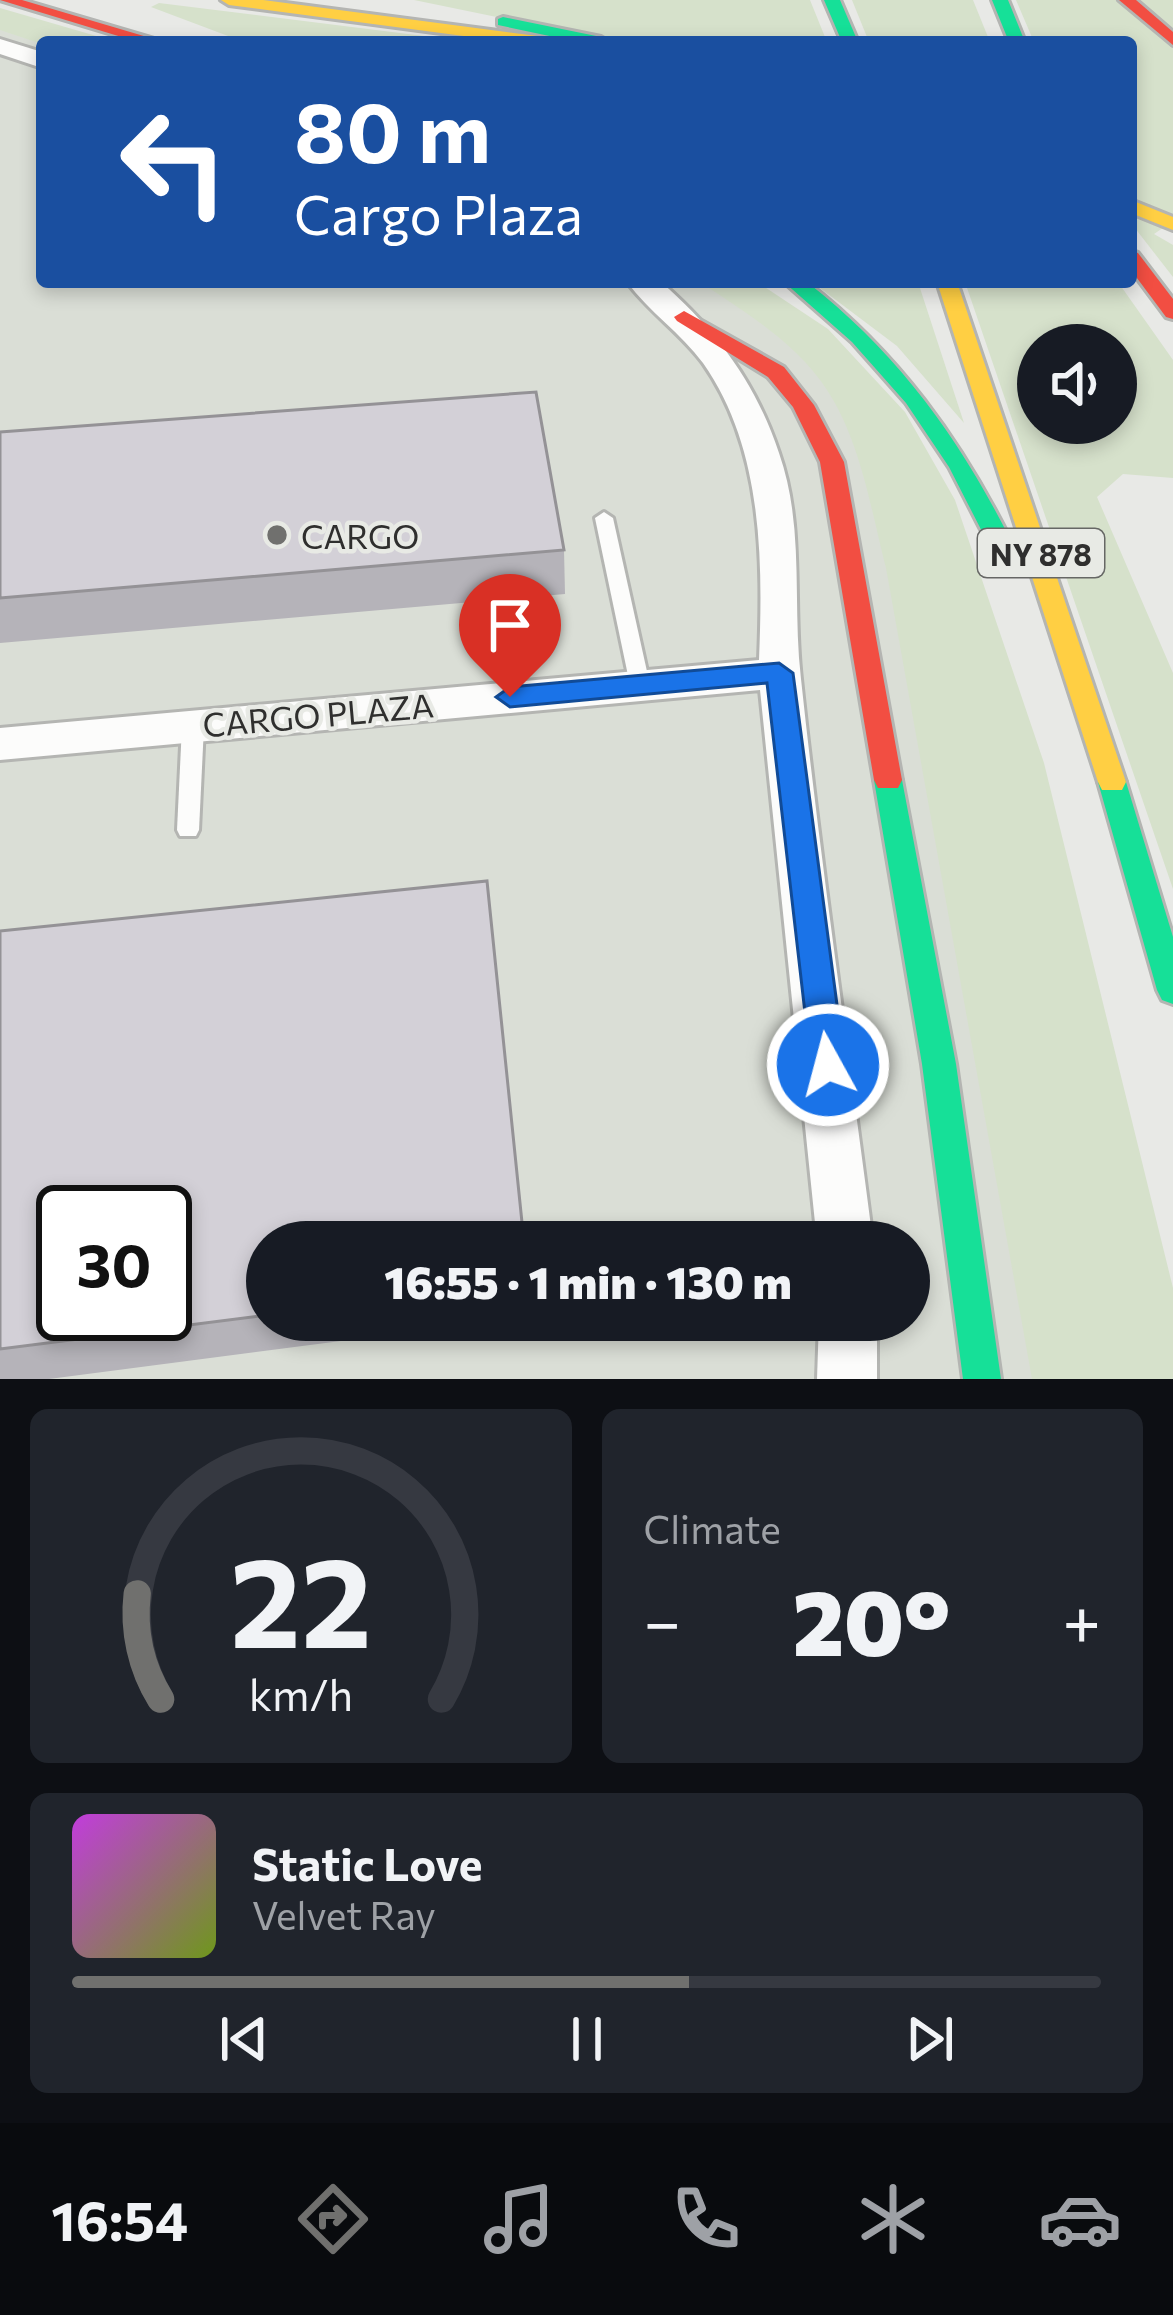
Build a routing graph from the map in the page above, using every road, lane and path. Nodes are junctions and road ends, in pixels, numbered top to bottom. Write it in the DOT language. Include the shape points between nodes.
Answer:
graph roads {
  1 [pos="5,0"];
  2 [pos="107,0"];
  3 [pos="229,0"];
  4 [pos="393,0"];
  5 [pos="832,0"];
  6 [pos="1000,0"];
  7 [pos="1127,0"];
  8 [pos="168,35"];
  9 [pos="500,36"];
  10 [pos="572,36"];
  11 [pos="847,36"];
  12 [pos="1015,36"];
  13 [pos="1173,40"];
  14 [pos="0,46"];
  15 [pos="36,58"];
  16 [pos="1137,209"];
  17 [pos="1173,224"];
  18 [pos="1137,265"];
  19 [pos="650,288"];
  20 [pos="801,288"];
  21 [pos="949,288"];
  22 [pos="1173,313"];
  23 [pos="684,317"];
  24 [pos="604,518"];
  25 [pos="779,673"];
  26 [pos="640,685"];
  27 [pos="194,726"];
  28 [pos="0,744"];
  29 [pos="1127,826"];
  30 [pos="188,830"];
  31 [pos="1173,990"];
  32 [pos="843,1221"];
  33 [pos="848,1341"];
  34 [pos="847,1379"];
  35 [pos="982,1379"];
  1 -- 8 [label="main road"];
  2 -- 8 [label="main road"];
  3 -- 9 [label="main road"];
  4 -- 10 [label="main road"];
  5 -- 11 [label="main road"];
  6 -- 12 [label="main road"];
  7 -- 13 [label="main road"];
  14 -- 15 [label="street"];
  16 -- 17 [label="main road"];
  18 -- 22 [label="main road"];
  19 -- 23 [label="street"];
  20 -- 29 [label="main road" via="892,362 940,425 983,503"];
  21 -- 29 [label="main road, NY 878"];
  23 -- 25 [label="street" via="742,394 767,466 783,594"];
  23 -- 35 [label="main road" via="777,367 804,400 832,462 935,1041"];
  24 -- 26 [label="lane"];
  25 -- 26 [label="street, CARGO PLAZA"];
  25 -- 32 [label="street"];
  26 -- 27 [label="street, CARGO PLAZA"];
  27 -- 28 [label="street, CARGO PLAZA"];
  27 -- 30 [label="lane"];
  29 -- 31 [label="main road, NY 878"];
  33 -- 34 [label="street"];
}
